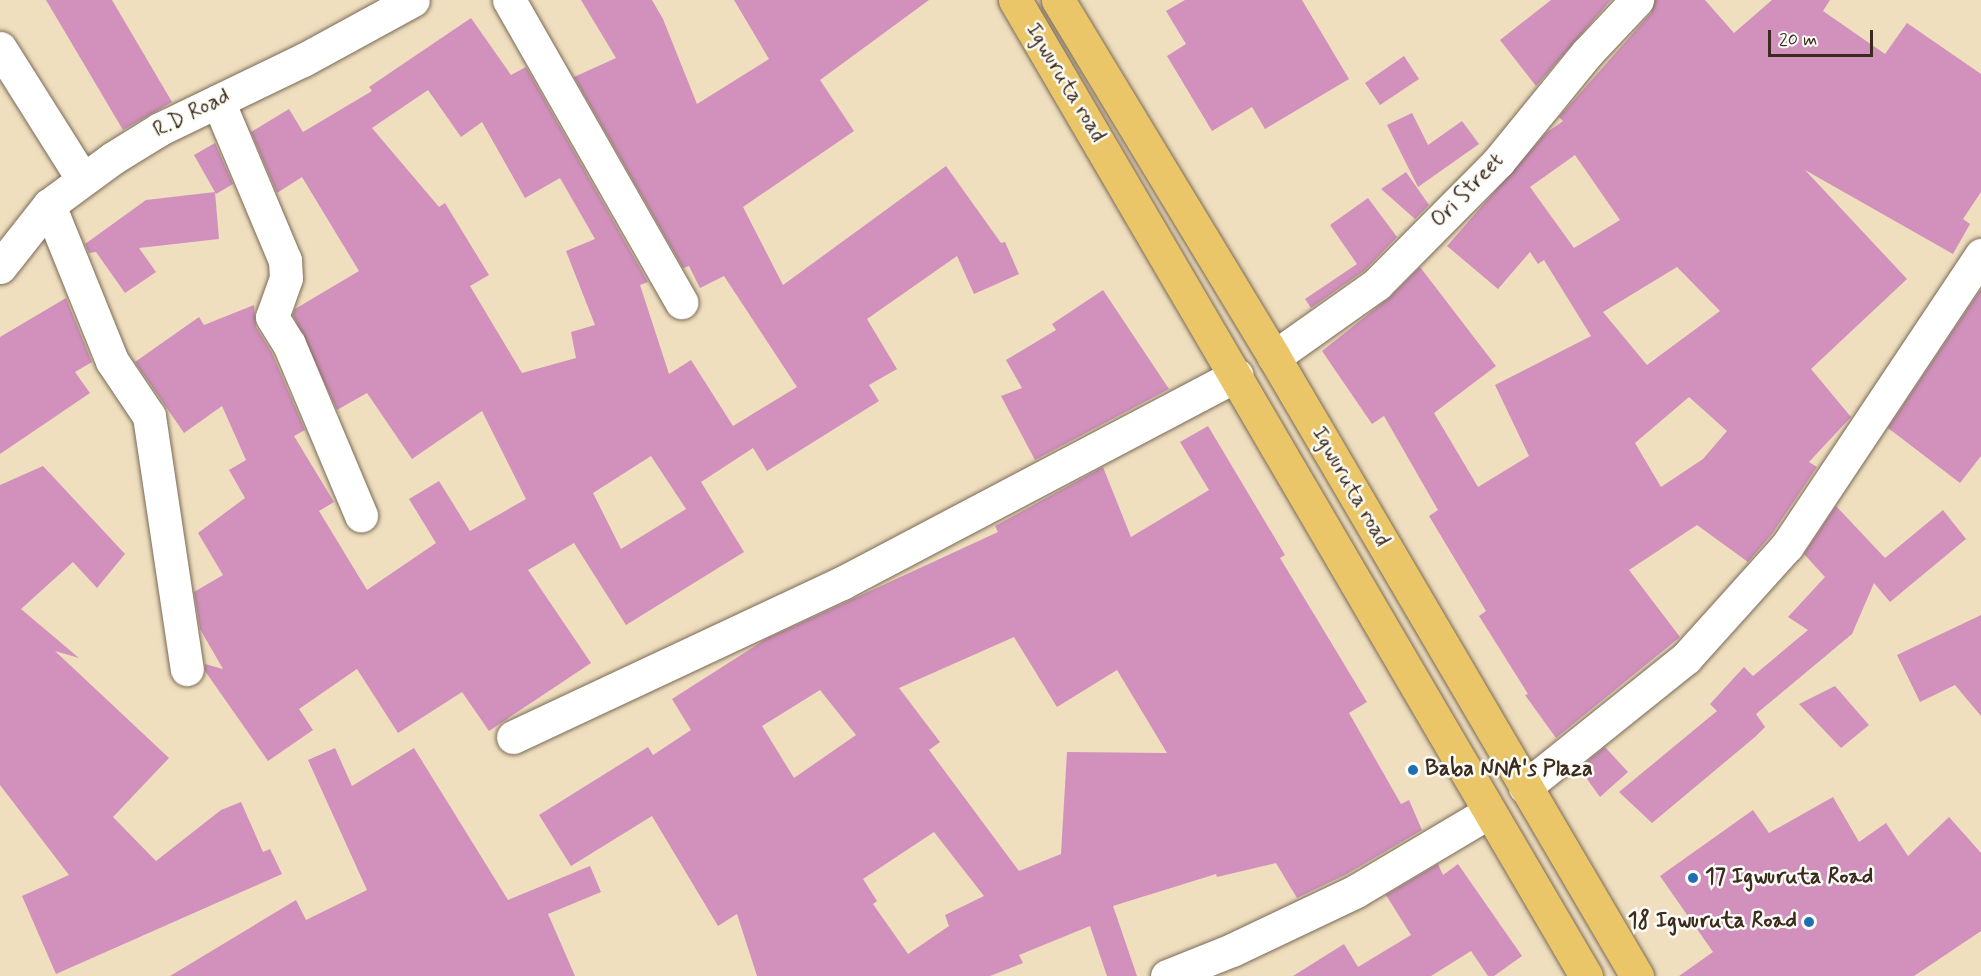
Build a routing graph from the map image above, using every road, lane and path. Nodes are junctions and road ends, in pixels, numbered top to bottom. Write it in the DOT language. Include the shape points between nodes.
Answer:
graph roads {
  1 [pos="413,0"];
  2 [pos="509,0"];
  3 [pos="1014,0"];
  4 [pos="1058,0"];
  5 [pos="1637,0"];
  6 [pos="5,66"];
  7 [pos="218,101"];
  8 [pos="82,178"];
  9 [pos="49,205"];
  10 [pos="1981,255"];
  11 [pos="0,267"];
  12 [pos="681,302"];
  13 [pos="1274,357"];
  14 [pos="1237,375"];
  15 [pos="361,515"];
  16 [pos="187,669"];
  17 [pos="513,737"];
  18 [pos="1525,787"];
  19 [pos="1489,812"];
  20 [pos="1167,976"];
  21 [pos="1586,976"];
  22 [pos="1637,976"];
  1 -- 7 [label="street, R.D Road"];
  2 -- 12 [label="street"];
  3 -- 14 [label="main road, Igwuruta road"];
  4 -- 13 [label="main road, Igwuruta road"];
  5 -- 13 [label="street, Ori Street" via="1587,53 1498,162 1377,284"];
  6 -- 8 [label="street"];
  7 -- 8 [label="street, R.D Road" via="160,129"];
  7 -- 15 [label="street" via="285,260 286,278 272,317 289,344"];
  8 -- 9 [label="street, R.D Road"];
  9 -- 11 [label="street, R.D Road"];
  9 -- 16 [label="street" via="112,362 149,416"];
  10 -- 18 [label="street" via="1787,546 1686,658"];
  13 -- 18 [label="main road, Igwuruta road"];
  14 -- 17 [label="street" via="842,584"];
  14 -- 19 [label="main road, Igwuruta road"];
  18 -- 22 [label="main road, Igwuruta road"];
  19 -- 20 [label="street" via="1356,891"];
  19 -- 21 [label="main road, Igwuruta road"];
}
